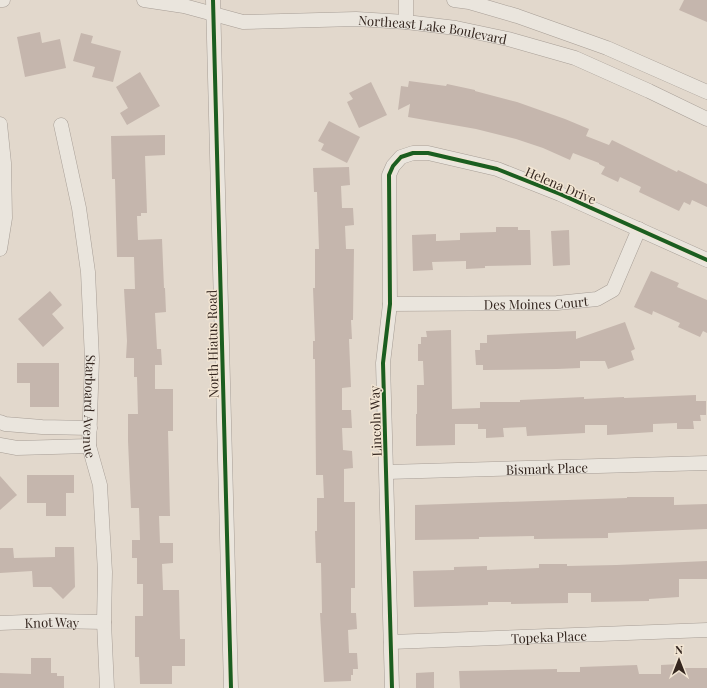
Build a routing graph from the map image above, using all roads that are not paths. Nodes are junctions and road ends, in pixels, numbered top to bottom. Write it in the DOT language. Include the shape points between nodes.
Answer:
graph roads {
  1 [pos="144,0"];
  2 [pos="213,0"];
  3 [pos="406,0"];
  4 [pos="454,0"];
  5 [pos="214,15"];
  6 [pos="406,22"];
  7 [pos="707,92"];
  8 [pos="707,119"];
  9 [pos="0,124"];
  10 [pos="60,125"];
  11 [pos="401,157"];
  12 [pos="638,229"];
  13 [pos="0,249"];
  14 [pos="707,260"];
  15 [pos="390,304"];
  16 [pos="0,422"];
  17 [pos="90,428"];
  18 [pos="0,445"];
  19 [pos="89,446"];
  20 [pos="707,464"];
  21 [pos="387,472"];
  22 [pos="104,622"];
  23 [pos="0,624"];
  24 [pos="707,630"];
  25 [pos="391,642"];
  26 [pos="107,688"];
  27 [pos="231,688"];
  28 [pos="392,688"];
  1 -- 5 [label="street, Northeast Lake Boulevard" via="184,6"];
  2 -- 5 [label="street, North Hiatus Road"];
  3 -- 6 [label="street"];
  4 -- 7 [label="street, Northeast Lake Boulevard" via="516,16 607,48"];
  5 -- 6 [label="street, Northeast Lake Boulevard" via="243,22 356,19"];
  5 -- 27 [label="street, North Hiatus Road"];
  6 -- 8 [label="street, Northeast Lake Boulevard" via="471,31 575,58"];
  9 -- 13 [label="street" via="5,218"];
  10 -- 17 [label="street, Starboard Avenue" via="79,208 88,272 92,359"];
  11 -- 12 [label="street, Helena Drive" via="413,153 428,153 497,169"];
  11 -- 15 [label="street, Lincoln Way" via="389,175"];
  12 -- 14 [label="street, Helena Drive"];
  12 -- 15 [label="street, Des Moines Court" via="613,290 597,300 557,303"];
  15 -- 21 [label="street, Lincoln Way" via="383,363"];
  16 -- 17 [label="street" via="42,427"];
  17 -- 19 [label="street, Starboard Avenue"];
  18 -- 19 [label="street" via="17,448"];
  19 -- 22 [label="street, Starboard Avenue" via="100,485"];
  20 -- 21 [label="street, Bismark Place"];
  21 -- 25 [label="street, Lincoln Way"];
  22 -- 23 [label="street, Knot Way" via="51,621"];
  22 -- 26 [label="street, Starboard Avenue"];
  24 -- 25 [label="street, Topeka Place"];
  25 -- 28 [label="street, Lincoln Way"];
}
